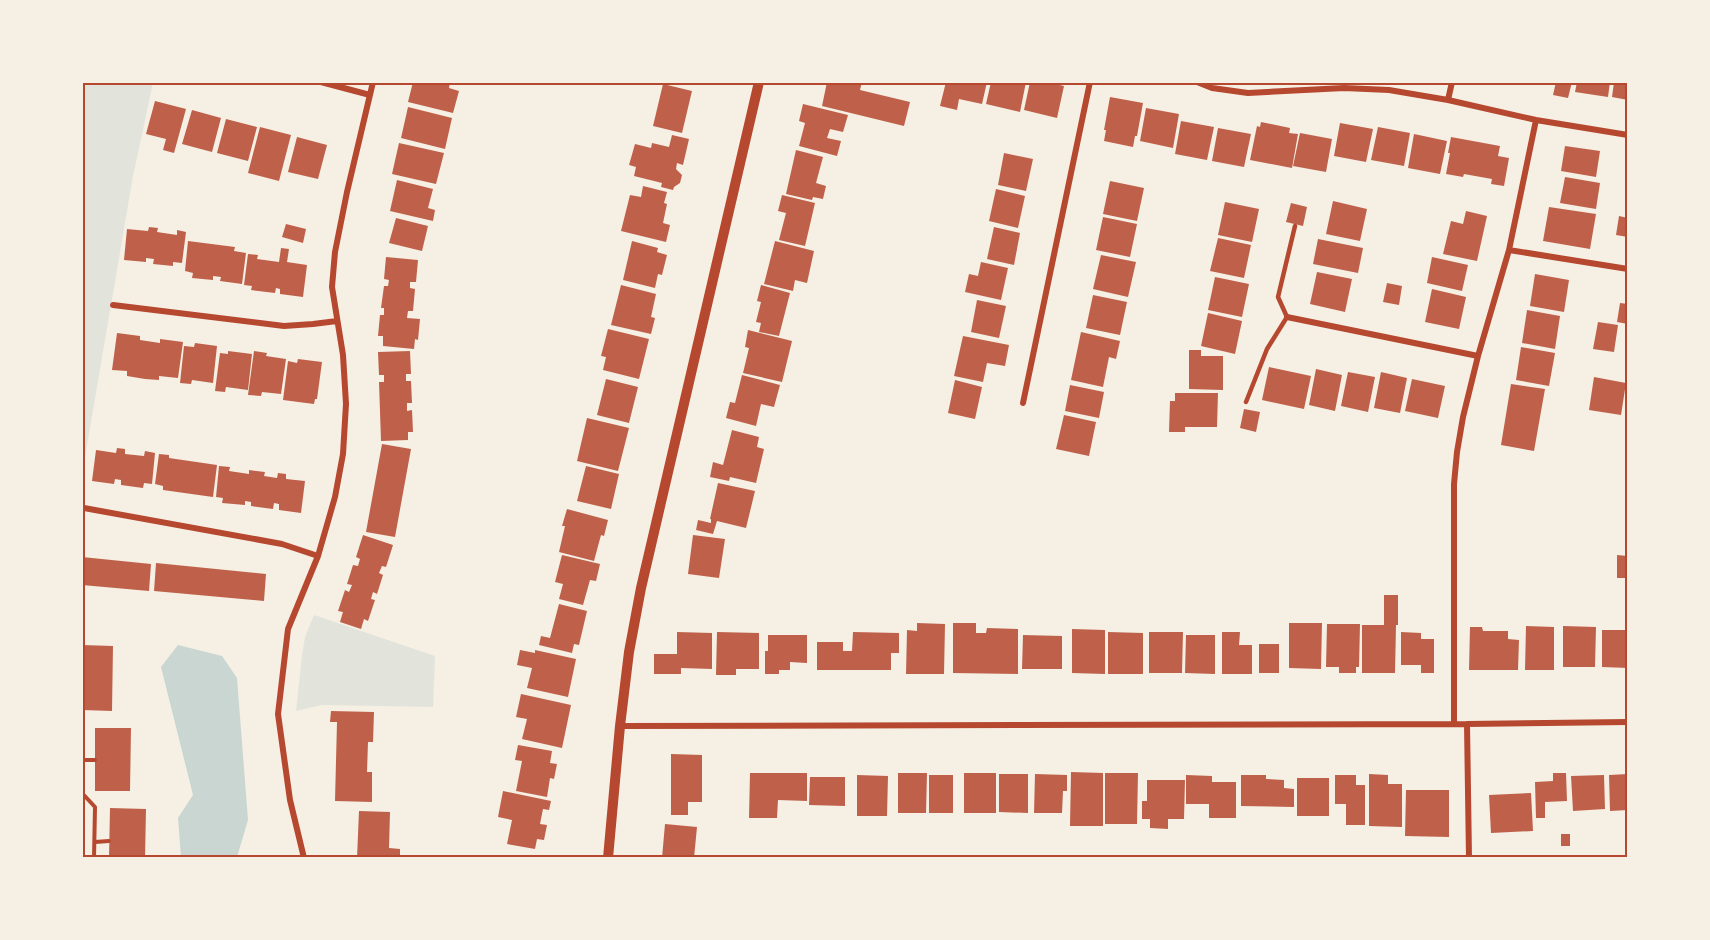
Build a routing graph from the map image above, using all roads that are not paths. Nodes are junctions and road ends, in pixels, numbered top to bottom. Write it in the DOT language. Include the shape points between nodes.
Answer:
graph roads {
  1 [pos="321,82"];
  2 [pos="373,82"];
  3 [pos="759,82"];
  4 [pos="1090,82"];
  5 [pos="1197,82"];
  6 [pos="1452,82"];
  7 [pos="1213,85"];
  8 [pos="370,95"];
  9 [pos="1449,100"];
  10 [pos="1536,120"];
  11 [pos="1628,135"];
  12 [pos="1295,226"];
  13 [pos="1509,250"];
  14 [pos="1628,269"];
  15 [pos="113,305"];
  16 [pos="1287,317"];
  17 [pos="337,321"];
  18 [pos="1478,356"];
  19 [pos="1246,402"];
  20 [pos="1023,403"];
  21 [pos="84,508"];
  22 [pos="318,556"];
  23 [pos="1628,722"];
  24 [pos="1454,724"];
  25 [pos="1467,724"];
  26 [pos="620,726"];
  27 [pos="304,858"];
  28 [pos="609,858"];
  29 [pos="1469,858"];
  1 -- 8 [label="street"];
  2 -- 8 [label="street"];
  3 -- 26 [label="street" via="641,588"];
  4 -- 20 [label="street"];
  5 -- 7 [label="street"];
  6 -- 9 [label="street"];
  7 -- 9 [label="street" via="1248,93 1389,90"];
  8 -- 17 [label="street" via="335,252 332,287"];
  9 -- 10 [label="street"];
  10 -- 11 [label="street"];
  10 -- 13 [label="street"];
  12 -- 16 [label="lane" via="1278,297"];
  13 -- 14 [label="street"];
  13 -- 18 [label="street"];
  15 -- 17 [label="street" via="284,326"];
  16 -- 18 [label="street"];
  16 -- 19 [label="lane" via="1267,350"];
  17 -- 22 [label="street" via="346,404 344,454"];
  18 -- 24 [label="street" via="1463,417 1454,484"];
  21 -- 22 [label="street" via="282,544"];
  22 -- 27 [label="street" via="288,629 278,714 290,800"];
  23 -- 25 [label="street"];
  24 -- 25 [label="street"];
  24 -- 26 [label="street"];
  25 -- 29 [label="street"];
  26 -- 28 [label="street"];
}
